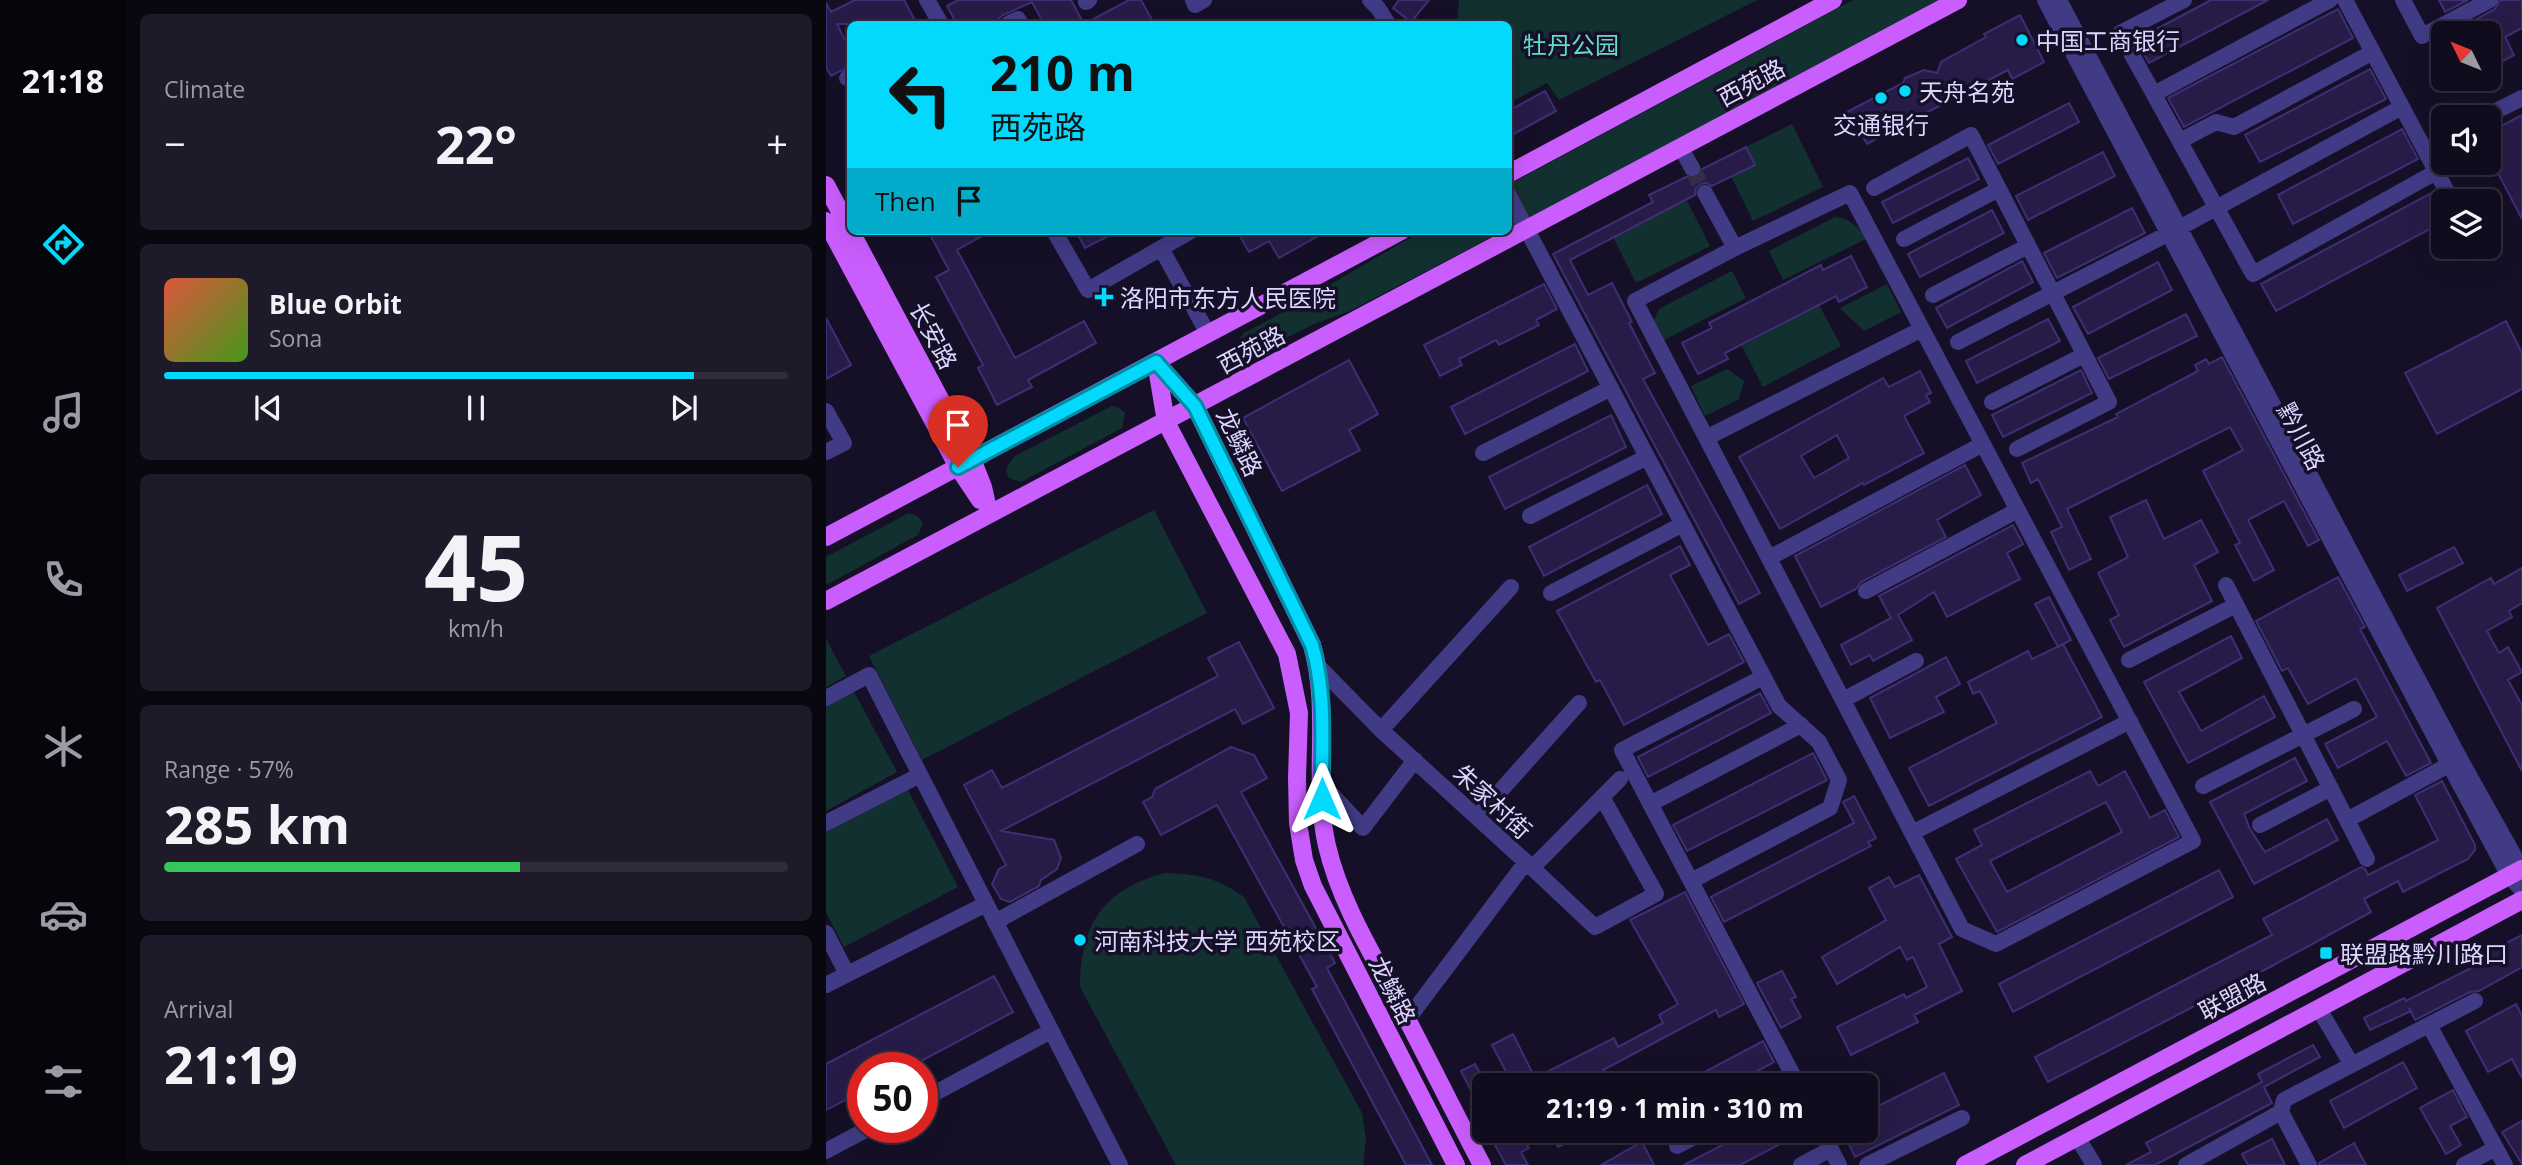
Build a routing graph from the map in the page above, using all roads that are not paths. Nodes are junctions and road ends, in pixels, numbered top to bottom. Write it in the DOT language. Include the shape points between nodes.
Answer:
graph roads {
  1 [pos="1193,0"];
  2 [pos="1204,0"];
  3 [pos="1370,0"];
  4 [pos="1833,0"];
  5 [pos="1958,0"];
  6 [pos="2045,0"];
  7 [pos="2059,0"];
  8 [pos="2184,0"];
  9 [pos="2330,0"];
  10 [pos="2345,0"];
  11 [pos="2403,0"];
  12 [pos="2490,0"];
  13 [pos="934,2"];
  14 [pos="940,21"];
  15 [pos="1386,21"];
  16 [pos="2373,52"];
  17 [pos="2154,94"];
  18 [pos="2522,98"];
  19 [pos="2402,107"];
  20 [pos="2501,108"];
  21 [pos="2180,141"];
  22 [pos="1681,148"];
  23 [pos="2431,162"];
  24 [pos="1692,168"];
  25 [pos="1512,172"];
  26 [pos="2431,175"];
  27 [pos="826,185"];
  28 [pos="1874,188"];
  29 [pos="1999,189"];
  30 [pos="1704,193"];
  31 [pos="1512,201"];
  32 [pos="2216,206"];
  33 [pos="826,221"];
  34 [pos="847,227"];
  35 [pos="1528,229"];
  36 [pos="2175,230"];
  37 [pos="851,235"];
  38 [pos="1056,235"];
  39 [pos="1184,235"];
  40 [pos="1392,235"];
  41 [pos="1904,239"];
  42 [pos="2028,246"];
  43 [pos="1161,248"];
  44 [pos="1735,248"];
  45 [pos="2052,293"];
  46 [pos="1933,295"];
  47 [pos="1922,329"];
  48 [pos="1208,334"];
  49 [pos="1958,342"];
  50 [pos="2084,355"];
  51 [pos="1156,362"];
  52 [pos="1611,388"];
  53 [pos="1992,402"];
  54 [pos="1195,406"];
  55 [pos="826,411"];
  56 [pos="1166,422"];
  57 [pos="1706,438"];
  58 [pos="1983,444"];
  59 [pos="2017,449"];
  60 [pos="826,452"];
  61 [pos="1483,453"];
  62 [pos="1647,457"];
  63 [pos="965,463"];
  64 [pos="2018,510"];
  65 [pos="989,513"];
  66 [pos="1530,516"];
  67 [pos="1683,524"];
  68 [pos="826,537"];
  69 [pos="1769,558"];
  70 [pos="2226,585"];
  71 [pos="1511,587"];
  72 [pos="1866,590"];
  73 [pos="1551,593"];
  74 [pos="826,601"];
  75 [pos="2236,606"];
  76 [pos="2129,660"];
  77 [pos="1916,661"];
  78 [pos="1318,666"];
  79 [pos="1763,677"];
  80 [pos="826,698"];
  81 [pos="1843,700"];
  82 [pos="1579,703"];
  83 [pos="2354,709"];
  84 [pos="2130,721"];
  85 [pos="1801,725"];
  86 [pos="1381,730"];
  87 [pos="2303,735"];
  88 [pos="1415,760"];
  89 [pos="2455,761"];
  90 [pos="920,775"];
  91 [pos="1620,779"];
  92 [pos="1322,784"];
  93 [pos="2203,786"];
  94 [pos="2331,788"];
  95 [pos="1602,797"];
  96 [pos="1650,804"];
  97 [pos="1477,817"];
  98 [pos="2347,820"];
  99 [pos="826,823"];
  100 [pos="2260,825"];
  101 [pos="1912,833"];
  102 [pos="1137,844"];
  103 [pos="2367,859"];
  104 [pos="1529,865"];
  105 [pos="2519,871"];
  106 [pos="1691,881"];
  107 [pos="2522,890"];
  108 [pos="2522,900"];
  109 [pos="986,904"];
  110 [pos="995,922"];
  111 [pos="826,933"];
  112 [pos="847,974"];
  113 [pos="826,985"];
  114 [pos="2475,1001"];
  115 [pos="2319,1009"];
  116 [pos="1408,1020"];
  117 [pos="2429,1025"];
  118 [pos="1052,1031"];
  119 [pos="2352,1065"];
  120 [pos="1791,1073"];
  121 [pos="938,1092"];
  122 [pos="2281,1112"];
  123 [pos="1962,1118"];
  124 [pos="2077,1138"];
  125 [pos="847,1140"];
  126 [pos="1682,1143"];
  127 [pos="1828,1143"];
  128 [pos="1676,1146"];
  129 [pos="2496,1148"];
  130 [pos="1831,1149"];
  131 [pos="826,1151"];
  132 [pos="1120,1165"];
  133 [pos="1455,1165"];
  134 [pos="1482,1165"];
  135 [pos="1801,1165"];
  136 [pos="1839,1165"];
  137 [pos="1867,1165"];
  138 [pos="1965,1165"];
  139 [pos="2025,1165"];
  140 [pos="2094,1165"];
  141 [pos="2186,1165"];
  142 [pos="2309,1165"];
  143 [pos="2465,1165"];
  144 [pos="2505,1165"];
  1 -- 2 [label="street" via="1195,5"];
  3 -- 15 [label="street"];
  4 -- 25 [label="main road, 西苑路"];
  5 -- 22 [label="main road, 西苑路"];
  6 -- 36 [label="street, 黔川路"];
  7 -- 36 [label="street, 黔川路"];
  8 -- 17 [label="street" via="2120,33"];
  9 -- 17 [label="street"];
  10 -- 16 [label="street"];
  11 -- 12 [label="street" via="2422,36"];
  13 -- 14 [label="street"];
  16 -- 19 [label="street"];
  16 -- 21 [label="street" via="2234,127 2217,122"];
  17 -- 21 [label="street"];
  18 -- 20 [label="street"];
  19 -- 23 [label="street"];
  19 -- 32 [label="street"];
  21 -- 32 [label="street"];
  22 -- 24 [label="street"];
  22 -- 35 [label="main road, 西苑路"];
  26 -- 32 [label="street" via="2253,274"];
  27 -- 34 [label="main road, 长安路"];
  28 -- 29 [label="street" via="1971,135"];
  29 -- 41 [label="street"];
  29 -- 42 [label="street"];
  30 -- 44 [label="street"];
  31 -- 35 [label="street"];
  32 -- 36 [label="street"];
  33 -- 63 [label="main road, 长安路"];
  35 -- 52 [label="street"];
  35 -- 54 [label="main road, 西苑路"];
  36 -- 45 [label="street"];
  36 -- 89 [label="street, 黔川路"];
  37 -- 63 [label="main road, 长安路"];
  38 -- 43 [label="street" via="1088,290"];
  39 -- 43 [label="street"];
  40 -- 48 [label="main road, 西苑路"];
  42 -- 45 [label="street"];
  42 -- 46 [label="street"];
  43 -- 48 [label="street"];
  44 -- 47 [label="street" via="1850,193"];
  44 -- 57 [label="street" via="1635,301"];
  45 -- 49 [label="street"];
  45 -- 50 [label="street"];
  47 -- 57 [label="street"];
  47 -- 58 [label="street"];
  48 -- 51 [label="main road, 西苑路"];
  50 -- 53 [label="street"];
  50 -- 59 [label="street" via="2109,402"];
  51 -- 54 [label="main road, 龙鳞路"];
  51 -- 56 [label="main road, 龙鳞路"];
  51 -- 63 [label="main road, 西苑路"];
  52 -- 61 [label="street"];
  52 -- 62 [label="street"];
  54 -- 56 [label="main road, 西苑路"];
  54 -- 78 [label="main road, 龙鳞路" via="1312,645"];
  55 -- 60 [label="street" via="844,443"];
  56 -- 65 [label="main road, 西苑路"];
  56 -- 133 [label="main road, 龙鳞路" via="1287,654 1299,713 1298,823 1313,886"];
  57 -- 69 [label="street"];
  58 -- 64 [label="street"];
  58 -- 69 [label="street"];
  62 -- 66 [label="street"];
  62 -- 67 [label="street"];
  63 -- 65 [label="main road, 长安路" via="983,486"];
  63 -- 68 [label="main road, 西苑路"];
  64 -- 72 [label="street"];
  64 -- 84 [label="street"];
  65 -- 74 [label="main road, 西苑路"];
  67 -- 73 [label="street"];
  67 -- 79 [label="street"];
  69 -- 81 [label="street"];
  70 -- 75 [label="street"];
  71 -- 86 [label="street"];
  75 -- 76 [label="street"];
  75 -- 87 [label="street"];
  77 -- 81 [label="street"];
  78 -- 86 [label="street, 朱家村街"];
  78 -- 92 [label="main road, 龙鳞路"];
  79 -- 85 [label="street" via="1779,706"];
  79 -- 96 [label="street" via="1622,750"];
  80 -- 90 [label="street" via="869,675"];
  81 -- 101 [label="street"];
  82 -- 97 [label="street"];
  83 -- 87 [label="street"];
  84 -- 101 [label="street"];
  84 -- 101 [label="street" via="2193,841 1996,944 1962,929"];
  85 -- 96 [label="street"];
  85 -- 106 [label="street" via="1819,742 1839,780 1830,808"];
  86 -- 88 [label="street, 朱家村街"];
  87 -- 93 [label="street"];
  87 -- 94 [label="street"];
  88 -- 92 [label="street" via="1363,828"];
  88 -- 97 [label="street, 朱家村街"];
  89 -- 98 [label="street"];
  89 -- 105 [label="street, 黔川路"];
  90 -- 99 [label="street"];
  90 -- 109 [label="street"];
  91 -- 95 [label="street"];
  92 -- 116 [label="main road, 龙鳞路" via="1327,845 1342,897"];
  94 -- 98 [label="street"];
  94 -- 100 [label="street"];
  95 -- 104 [label="street"];
  95 -- 104 [label="street" via="1656,894 1595,927"];
  96 -- 106 [label="street"];
  97 -- 104 [label="street, 朱家村街"];
  98 -- 103 [label="street"];
  102 -- 110 [label="street"];
  104 -- 116 [label="street, 朱家村街"];
  105 -- 107 [label="street, 黔川路"];
  105 -- 138 [label="main road, 联盟路"];
  106 -- 120 [label="street"];
  108 -- 115 [label="main road"];
  109 -- 110 [label="street"];
  109 -- 112 [label="street"];
  110 -- 118 [label="street"];
  111 -- 112 [label="street"];
  112 -- 113 [label="street"];
  114 -- 117 [label="street"];
  115 -- 119 [label="street"];
  115 -- 124 [label="main road"];
  116 -- 134 [label="main road, 龙鳞路"];
  117 -- 119 [label="street"];
  117 -- 129 [label="street"];
  118 -- 121 [label="street"];
  118 -- 132 [label="street"];
  119 -- 122 [label="street" via="2284,1100"];
  122 -- 141 [label="street"];
  122 -- 142 [label="street"];
  123 -- 137 [label="street"];
  124 -- 139 [label="main road"];
  124 -- 140 [label="street"];
  125 -- 131 [label="street"];
  126 -- 128 [label="street"];
  127 -- 130 [label="street"];
  129 -- 143 [label="street"];
  129 -- 144 [label="street"];
  130 -- 135 [label="street"];
  130 -- 136 [label="street"];
}
